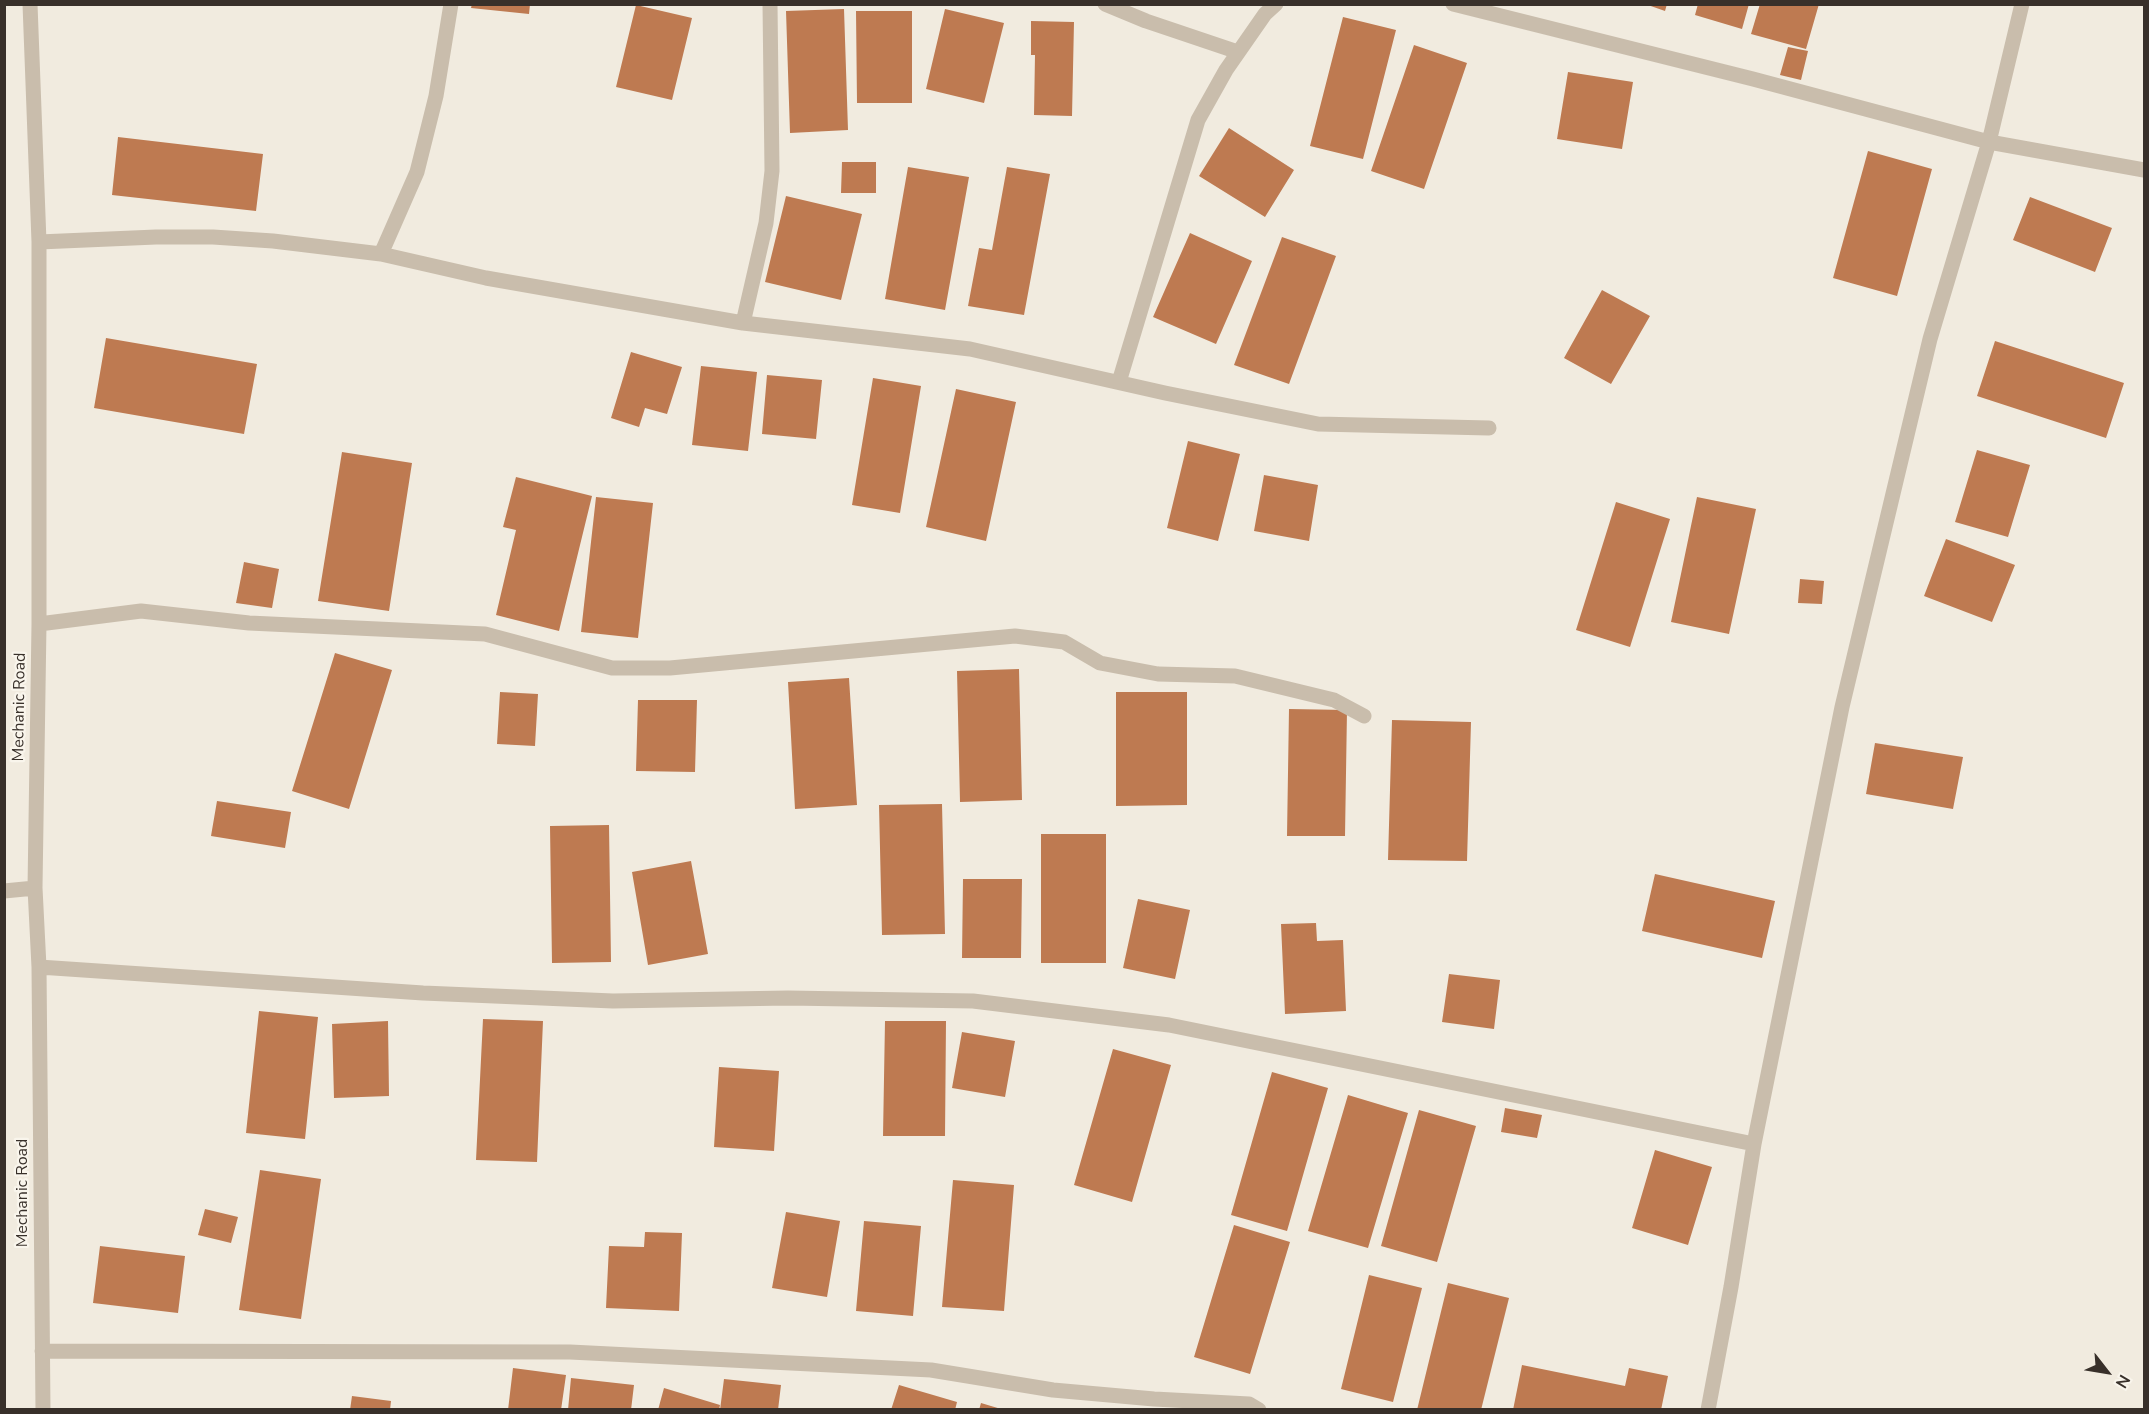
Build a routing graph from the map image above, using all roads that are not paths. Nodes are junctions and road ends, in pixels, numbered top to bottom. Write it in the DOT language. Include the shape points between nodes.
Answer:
graph roads {
  1 [pos="30,4"];
  2 [pos="451,4"];
  3 [pos="770,4"];
  4 [pos="1105,4"];
  5 [pos="1276,4"];
  6 [pos="1453,4"];
  7 [pos="2022,4"];
  8 [pos="1238,52"];
  9 [pos="1989,142"];
  10 [pos="2145,170"];
  11 [pos="39,242"];
  12 [pos="381,255"];
  13 [pos="743,323"];
  14 [pos="1119,382"];
  15 [pos="1489,428"];
  16 [pos="39,624"];
  17 [pos="1364,716"];
  18 [pos="35,888"];
  19 [pos="4,891"];
  20 [pos="39,967"];
  21 [pos="1754,1144"];
  22 [pos="42,1351"];
  23 [pos="43,1410"];
  24 [pos="1260,1410"];
  25 [pos="1708,1410"];
  1 -- 11 [label="street, Mechanic Road"];
  2 -- 12 [label="street" via="436,96 417,172"];
  3 -- 13 [label="street" via="772,171 766,223"];
  4 -- 8 [label="street"];
  5 -- 8 [label="street"];
  6 -- 9 [label="street"];
  7 -- 9 [label="street"];
  8 -- 14 [label="street" via="1198,120"];
  9 -- 10 [label="street"];
  9 -- 21 [label="street" via="1930,339 1842,707"];
  11 -- 12 [label="street" via="213,237"];
  11 -- 16 [label="street, Mechanic Road"];
  12 -- 13 [label="street" via="486,278"];
  13 -- 14 [label="street" via="970,349"];
  14 -- 15 [label="street" via="1318,424"];
  16 -- 17 [label="street" via="141,611 249,623 485,634 612,668 670,668 1015,636 1064,642 1100,663 1158,674 1235,676 1334,700"];
  16 -- 18 [label="street, Mechanic Road"];
  18 -- 19 [label="street"];
  18 -- 20 [label="street, Mechanic Road"];
  20 -- 21 [label="street" via="423,993 613,1001 973,1000 1169,1024"];
  20 -- 22 [label="street, Mechanic Road"];
  21 -- 25 [label="street"];
  22 -- 23 [label="street, Mechanic Road"];
  22 -- 24 [label="street" via="617,1354 931,1370 1053,1390 1248,1404"];
}
